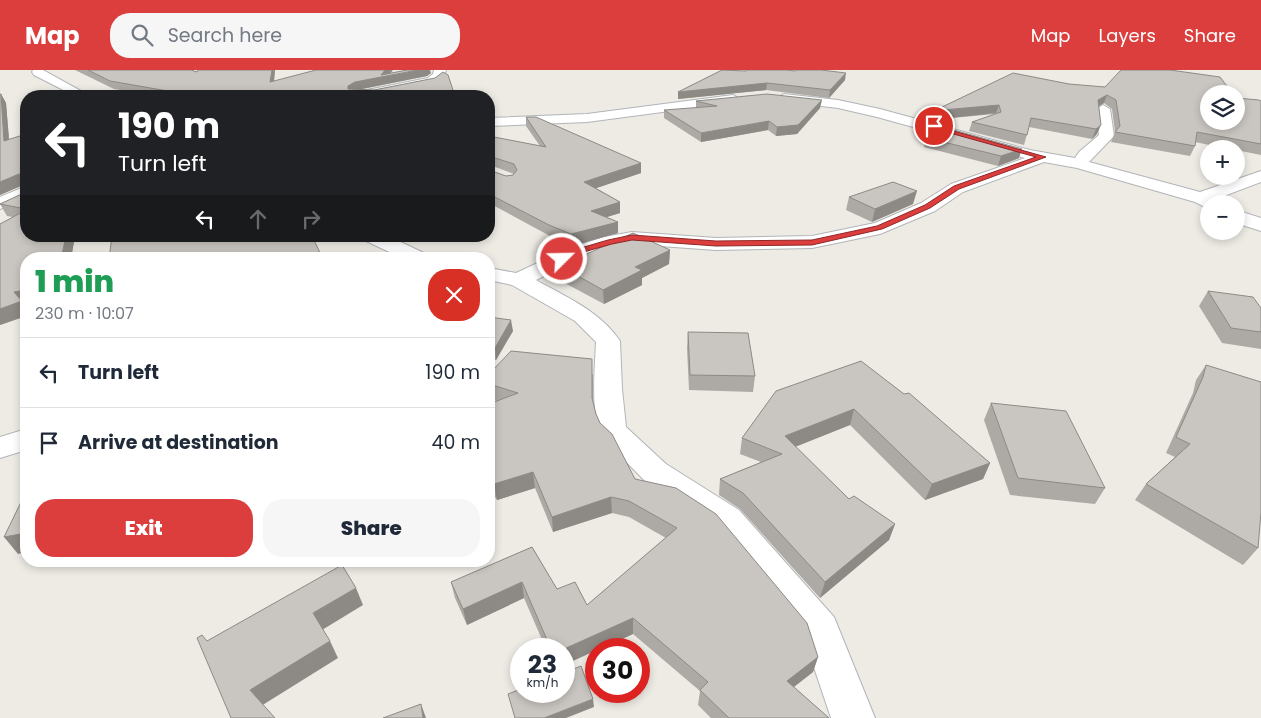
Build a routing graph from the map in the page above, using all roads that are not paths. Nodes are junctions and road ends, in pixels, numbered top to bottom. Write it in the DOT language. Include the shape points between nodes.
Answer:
graph roads {
  1 [pos="440,70"];
  2 [pos="38,72"];
  3 [pos="72,90"];
  4 [pos="387,90"];
  5 [pos="766,96"];
  6 [pos="747,98"];
  7 [pos="1103,110"];
  8 [pos="495,122"];
  9 [pos="1043,157"];
  10 [pos="1079,164"];
  11 [pos="1261,176"];
  12 [pos="20,194"];
  13 [pos="1219,195"];
  14 [pos="1200,199"];
  15 [pos="0,204"];
  16 [pos="0,211"];
  17 [pos="20,213"];
  18 [pos="1245,219"];
  19 [pos="1261,225"];
  20 [pos="384,242"];
  21 [pos="404,252"];
  22 [pos="504,277"];
  23 [pos="20,442"];
  24 [pos="0,448"];
  25 [pos="853,718"];
  1 -- 4 [label="street" via="439,76 432,81"];
  2 -- 3 [label="street"];
  5 -- 9 [label="street" via="838,104 880,113"];
  6 -- 8 [label="street" via="587,118"];
  7 -- 10 [label="street" via="1107,136"];
  9 -- 10 [label="street"];
  9 -- 22 [label="street" via="957,188 928,206 880,228 812,242 716,244 632,238 611,241"];
  10 -- 14 [label="street"];
  11 -- 13 [label="street"];
  12 -- 15 [label="street"];
  16 -- 17 [label="street"];
  18 -- 19 [label="street"];
  20 -- 21 [label="street"];
  22 -- 25 [label="street" via="583,316 608,341 612,430 655,472 727,519 820,629"];
  23 -- 24 [label="street"];
}
